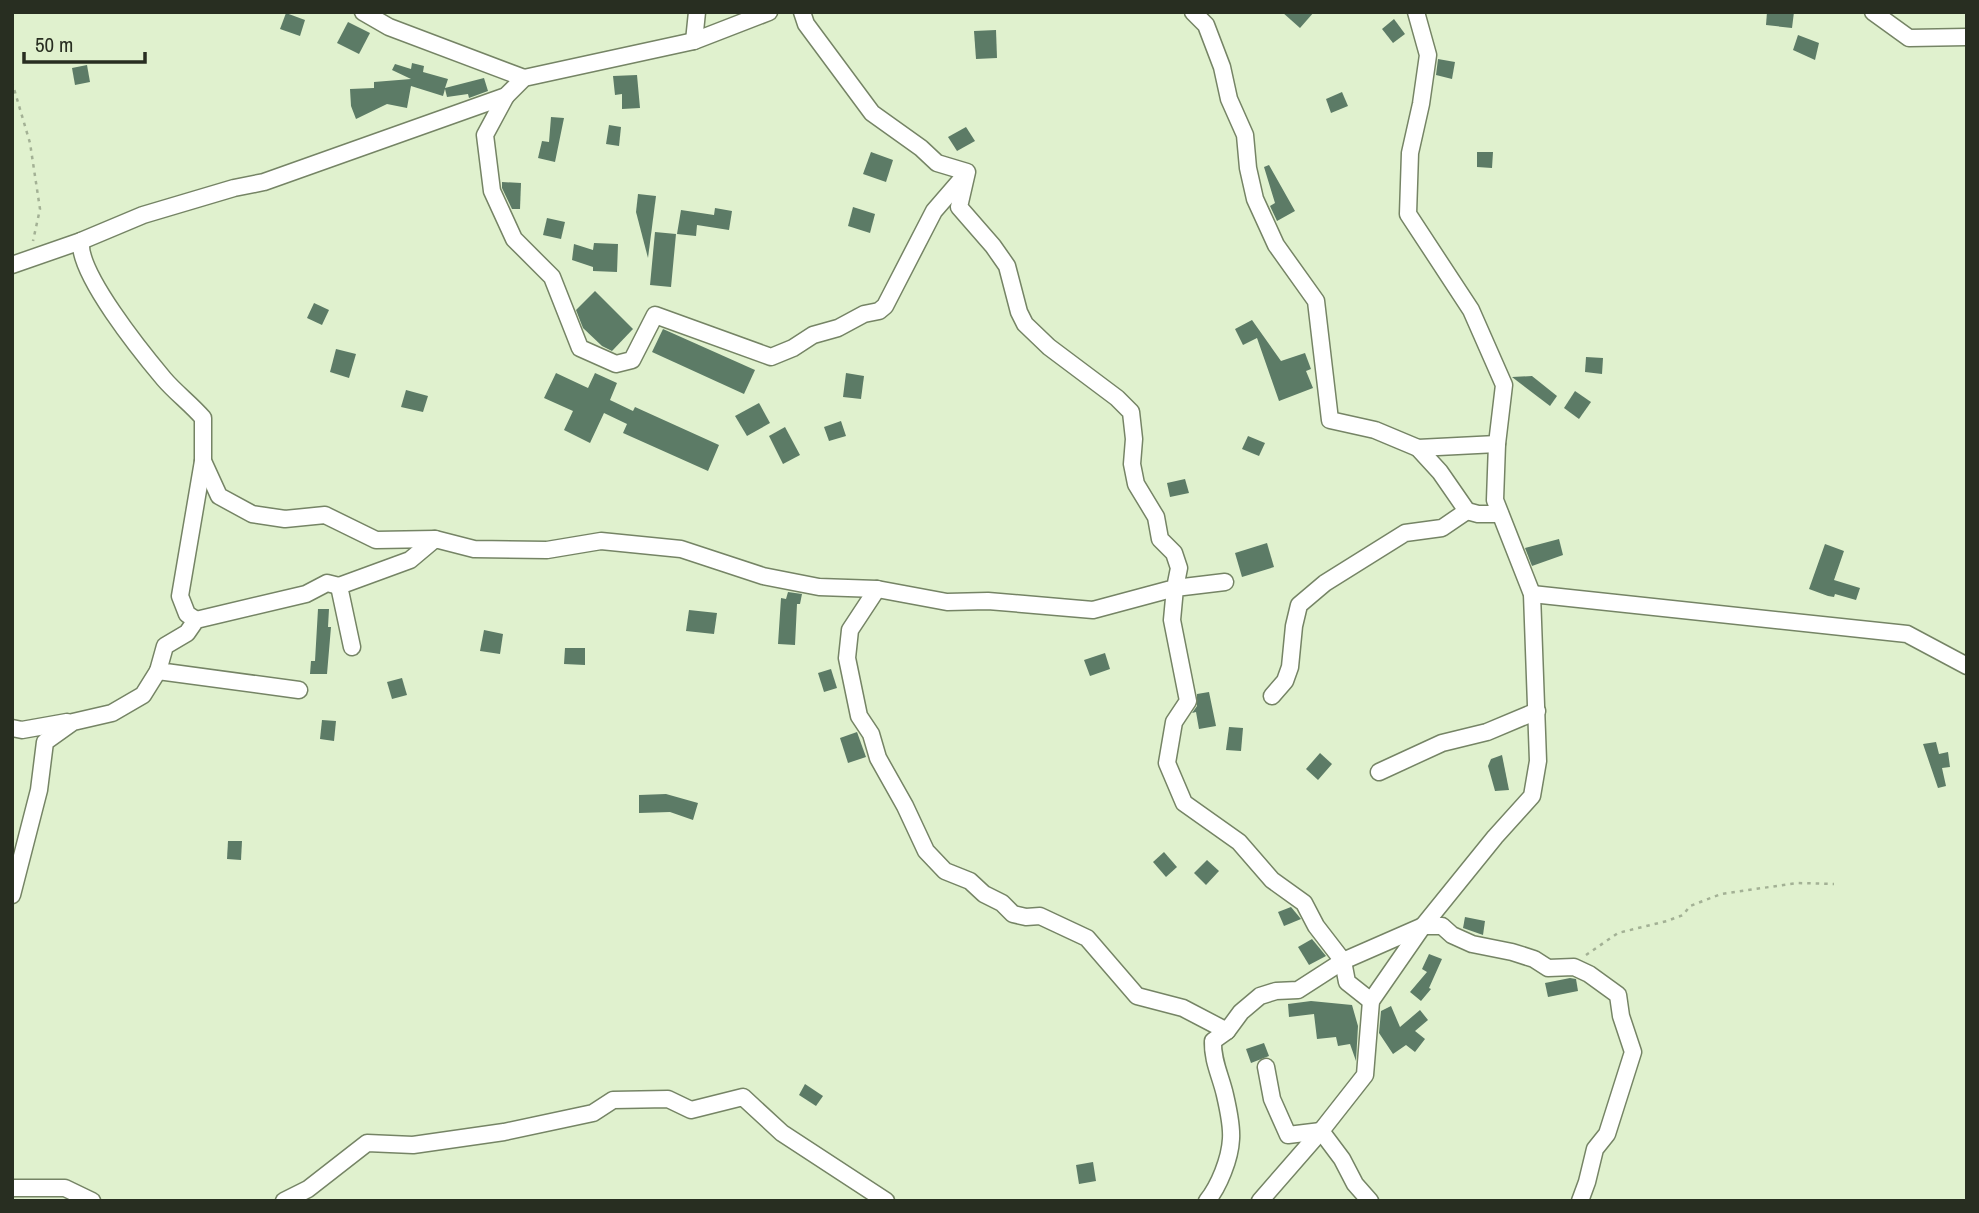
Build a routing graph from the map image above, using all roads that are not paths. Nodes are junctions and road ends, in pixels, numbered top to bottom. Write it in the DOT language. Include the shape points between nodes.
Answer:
graph roads {
  1 [pos="363,12"];
  2 [pos="697,12"];
  3 [pos="769,12"];
  4 [pos="802,12"];
  5 [pos="1194,12"];
  6 [pos="1416,12"];
  7 [pos="1872,12"];
  8 [pos="1967,37"];
  9 [pos="694,41"];
  10 [pos="524,78"];
  11 [pos="506,96"];
  12 [pos="967,172"];
  13 [pos="81,241"];
  14 [pos="12,265"];
  15 [pos="1497,444"];
  16 [pos="1418,448"];
  17 [pos="203,461"];
  18 [pos="1466,511"];
  19 [pos="1500,514"];
  20 [pos="435,539"];
  21 [pos="1225,582"];
  22 [pos="339,586"];
  23 [pos="1175,588"];
  24 [pos="877,589"];
  25 [pos="1532,594"];
  26 [pos="196,620"];
  27 [pos="352,647"];
  28 [pos="1967,666"];
  29 [pos="158,671"];
  30 [pos="299,690"];
  31 [pos="1272,696"];
  32 [pos="1537,710"];
  33 [pos="73,722"];
  34 [pos="12,728"];
  35 [pos="1379,772"];
  36 [pos="12,895"];
  37 [pos="1423,926"];
  38 [pos="1343,961"];
  39 [pos="1371,1001"];
  40 [pos="1227,1031"];
  41 [pos="1266,1067"];
  42 [pos="1321,1131"];
  43 [pos="12,1188"];
  44 [pos="92,1201"];
  45 [pos="284,1201"];
  46 [pos="886,1201"];
  47 [pos="1207,1201"];
  48 [pos="1261,1201"];
  49 [pos="1370,1201"];
  50 [pos="1580,1201"];
  1 -- 10 [label="street" via="389,27"];
  2 -- 9 [label="street"];
  3 -- 9 [label="street"];
  4 -- 12 [label="street" via="806,24 872,113 937,163"];
  5 -- 16 [label="street" via="1206,25 1245,135 1255,200 1276,245 1316,301 1330,420 1375,430"];
  6 -- 15 [label="street" via="1428,55 1409,153 1408,214 1471,310 1504,385"];
  7 -- 8 [label="street" via="1909,38"];
  9 -- 10 [label="street"];
  10 -- 11 [label="street"];
  11 -- 12 [label="street" via="485,135 492,191 514,239 552,277 580,348 616,364 632,360 655,315 771,357 813,335 879,312 934,211"];
  11 -- 13 [label="street" via="264,182 143,215"];
  12 -- 23 [label="street" via="959,207 1007,266 1026,324 1131,412 1136,484 1156,517 1160,539 1174,553 1179,568"];
  13 -- 14 [label="street"];
  13 -- 17 [label="street" via="80,250 100,293 166,382 204,418"];
  15 -- 16 [label="street"];
  15 -- 19 [label="street" via="1495,500"];
  16 -- 18 [label="street"];
  17 -- 20 [label="street" via="219,496 252,513 285,519 325,516 376,540"];
  17 -- 26 [label="street" via="180,596 187,614"];
  18 -- 19 [label="street"];
  18 -- 31 [label="street" via="1442,528 1405,533 1325,583 1299,605 1290,667"];
  19 -- 25 [label="street"];
  20 -- 22 [label="street" via="410,560"];
  20 -- 24 [label="street" via="474,549 547,550 601,541 681,549 763,576 819,587"];
  21 -- 23 [label="street"];
  22 -- 26 [label="street" via="327,583 306,594"];
  22 -- 27 [label="street"];
  23 -- 24 [label="street" via="1093,610 947,601"];
  23 -- 38 [label="street" via="1172,620 1188,701 1174,722 1167,763 1184,803 1239,842 1272,880 1304,903"];
  24 -- 40 [label="street" via="849,630 847,659 859,716 926,851 945,871 970,881 1013,914 1040,916 1087,938 1137,996 1183,1008"];
  25 -- 28 [label="street" via="1907,634"];
  25 -- 32 [label="street"];
  26 -- 29 [label="street" via="187,633 165,646"];
  29 -- 30 [label="street"];
  29 -- 33 [label="street" via="143,695 112,713"];
  32 -- 35 [label="street" via="1487,732 1443,743"];
  32 -- 37 [label="street" via="1538,761 1532,796"];
  33 -- 34 [label="street"];
  33 -- 36 [label="street" via="45,742 39,790"];
  37 -- 38 [label="street"];
  37 -- 39 [label="street"];
  37 -- 50 [label="street" via="1442,926 1472,944 1548,968 1574,967 1618,995 1633,1052"];
  38 -- 39 [label="street" via="1347,982"];
  38 -- 40 [label="street" via="1298,990 1260,996"];
  39 -- 42 [label="street" via="1365,1076"];
  40 -- 47 [label="street" via="1213,1041 1212,1052 1226,1096 1231,1139"];
  41 -- 42 [label="street" via="1272,1099 1288,1135"];
  42 -- 48 [label="street"];
  42 -- 49 [label="street"];
  43 -- 44 [label="street" via="65,1188"];
  45 -- 46 [label="street" via="308,1189 368,1143 412,1145 504,1132 593,1113 613,1100 668,1099 691,1110 743,1097 782,1133"];
}
